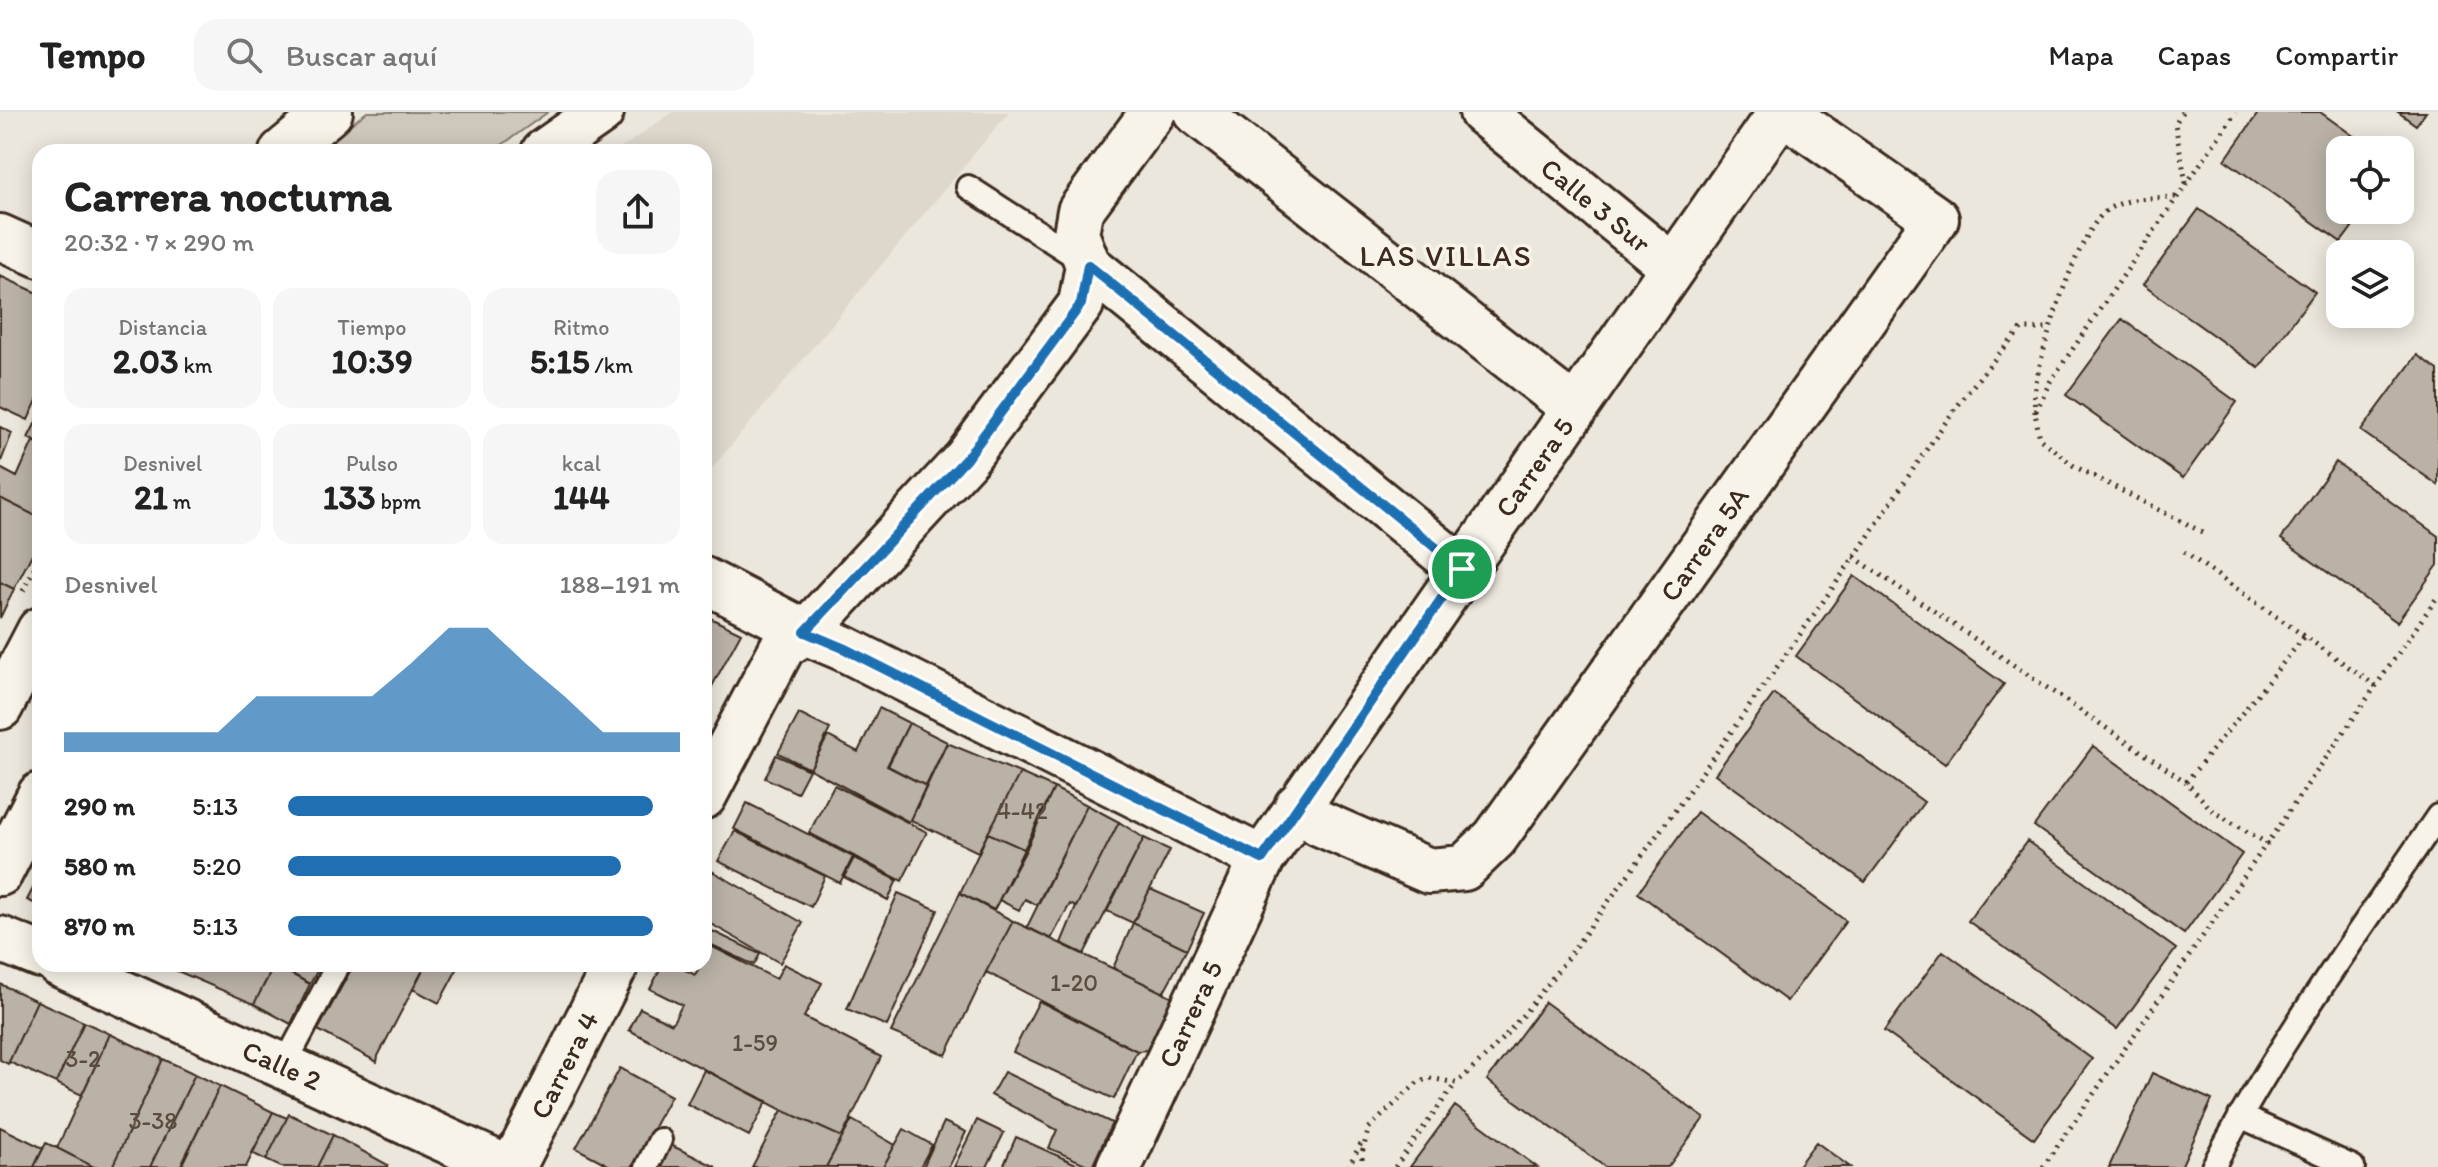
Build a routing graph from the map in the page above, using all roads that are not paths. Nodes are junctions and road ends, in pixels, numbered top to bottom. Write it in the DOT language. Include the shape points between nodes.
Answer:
graph roads {
  1 [pos="330,112"];
  2 [pos="601,112"];
  3 [pos="1153,112"];
  4 [pos="1196,112"];
  5 [pos="1482,112"];
  6 [pos="1782,112"];
  7 [pos="292,144"];
  8 [pos="555,144"];
  9 [pos="968,187"];
  10 [pos="0,237"];
  11 [pos="32,251"];
  12 [pos="1088,265"];
  13 [pos="1673,267"];
  14 [pos="1574,408"];
  15 [pos="1462,569"];
  16 [pos="712,584"];
  17 [pos="805,632"];
  18 [pos="32,645"];
  19 [pos="0,707"];
  20 [pos="712,781"];
  21 [pos="1297,806"];
  22 [pos="32,811"];
  23 [pos="2438,816"];
  24 [pos="1262,859"];
  25 [pos="0,873"];
  26 [pos="0,939"];
  27 [pos="32,952"];
  28 [pos="77,972"];
  29 [pos="334,972"];
  30 [pos="612,972"];
  31 [pos="284,1066"];
  32 [pos="2240,1116"];
  33 [pos="660,1140"];
  34 [pos="505,1167"];
  35 [pos="513,1167"];
  36 [pos="647,1167"];
  37 [pos="1119,1167"];
  38 [pos="2213,1167"];
  39 [pos="2353,1167"];
  1 -- 7 [label="street"];
  2 -- 8 [label="street"];
  3 -- 12 [label="street" via="1080,211 1076,234"];
  4 -- 14 [label="street"];
  5 -- 13 [label="street, Calle 3 Sur"];
  6 -- 13 [label="street, Carrera 5"];
  6 -- 21 [label="street, Carrera 5A" via="1936,219 1495,838 1464,868 1429,871 1319,823"];
  9 -- 12 [label="lane"];
  10 -- 11 [label="street"];
  12 -- 15 [label="street"];
  12 -- 17 [label="street" via="1081,304 966,459"];
  13 -- 14 [label="street, Carrera 5"];
  14 -- 15 [label="street, Carrera 5"];
  15 -- 21 [label="street, Carrera 5"];
  16 -- 17 [label="street"];
  17 -- 20 [label="street" via="783,646"];
  17 -- 24 [label="street"];
  18 -- 19 [label="street"];
  21 -- 24 [label="street, Carrera 5"];
  22 -- 25 [label="street"];
  23 -- 32 [label="lane"];
  24 -- 37 [label="street, Carrera 5"];
  26 -- 27 [label="street"];
  28 -- 31 [label="street, Calle 2"];
  29 -- 31 [label="lane"];
  30 -- 35 [label="street, Carrera 4"];
  31 -- 34 [label="street, Calle 2"];
  32 -- 38 [label="lane"];
  32 -- 39 [label="lane"];
  33 -- 36 [label="lane"];
}
